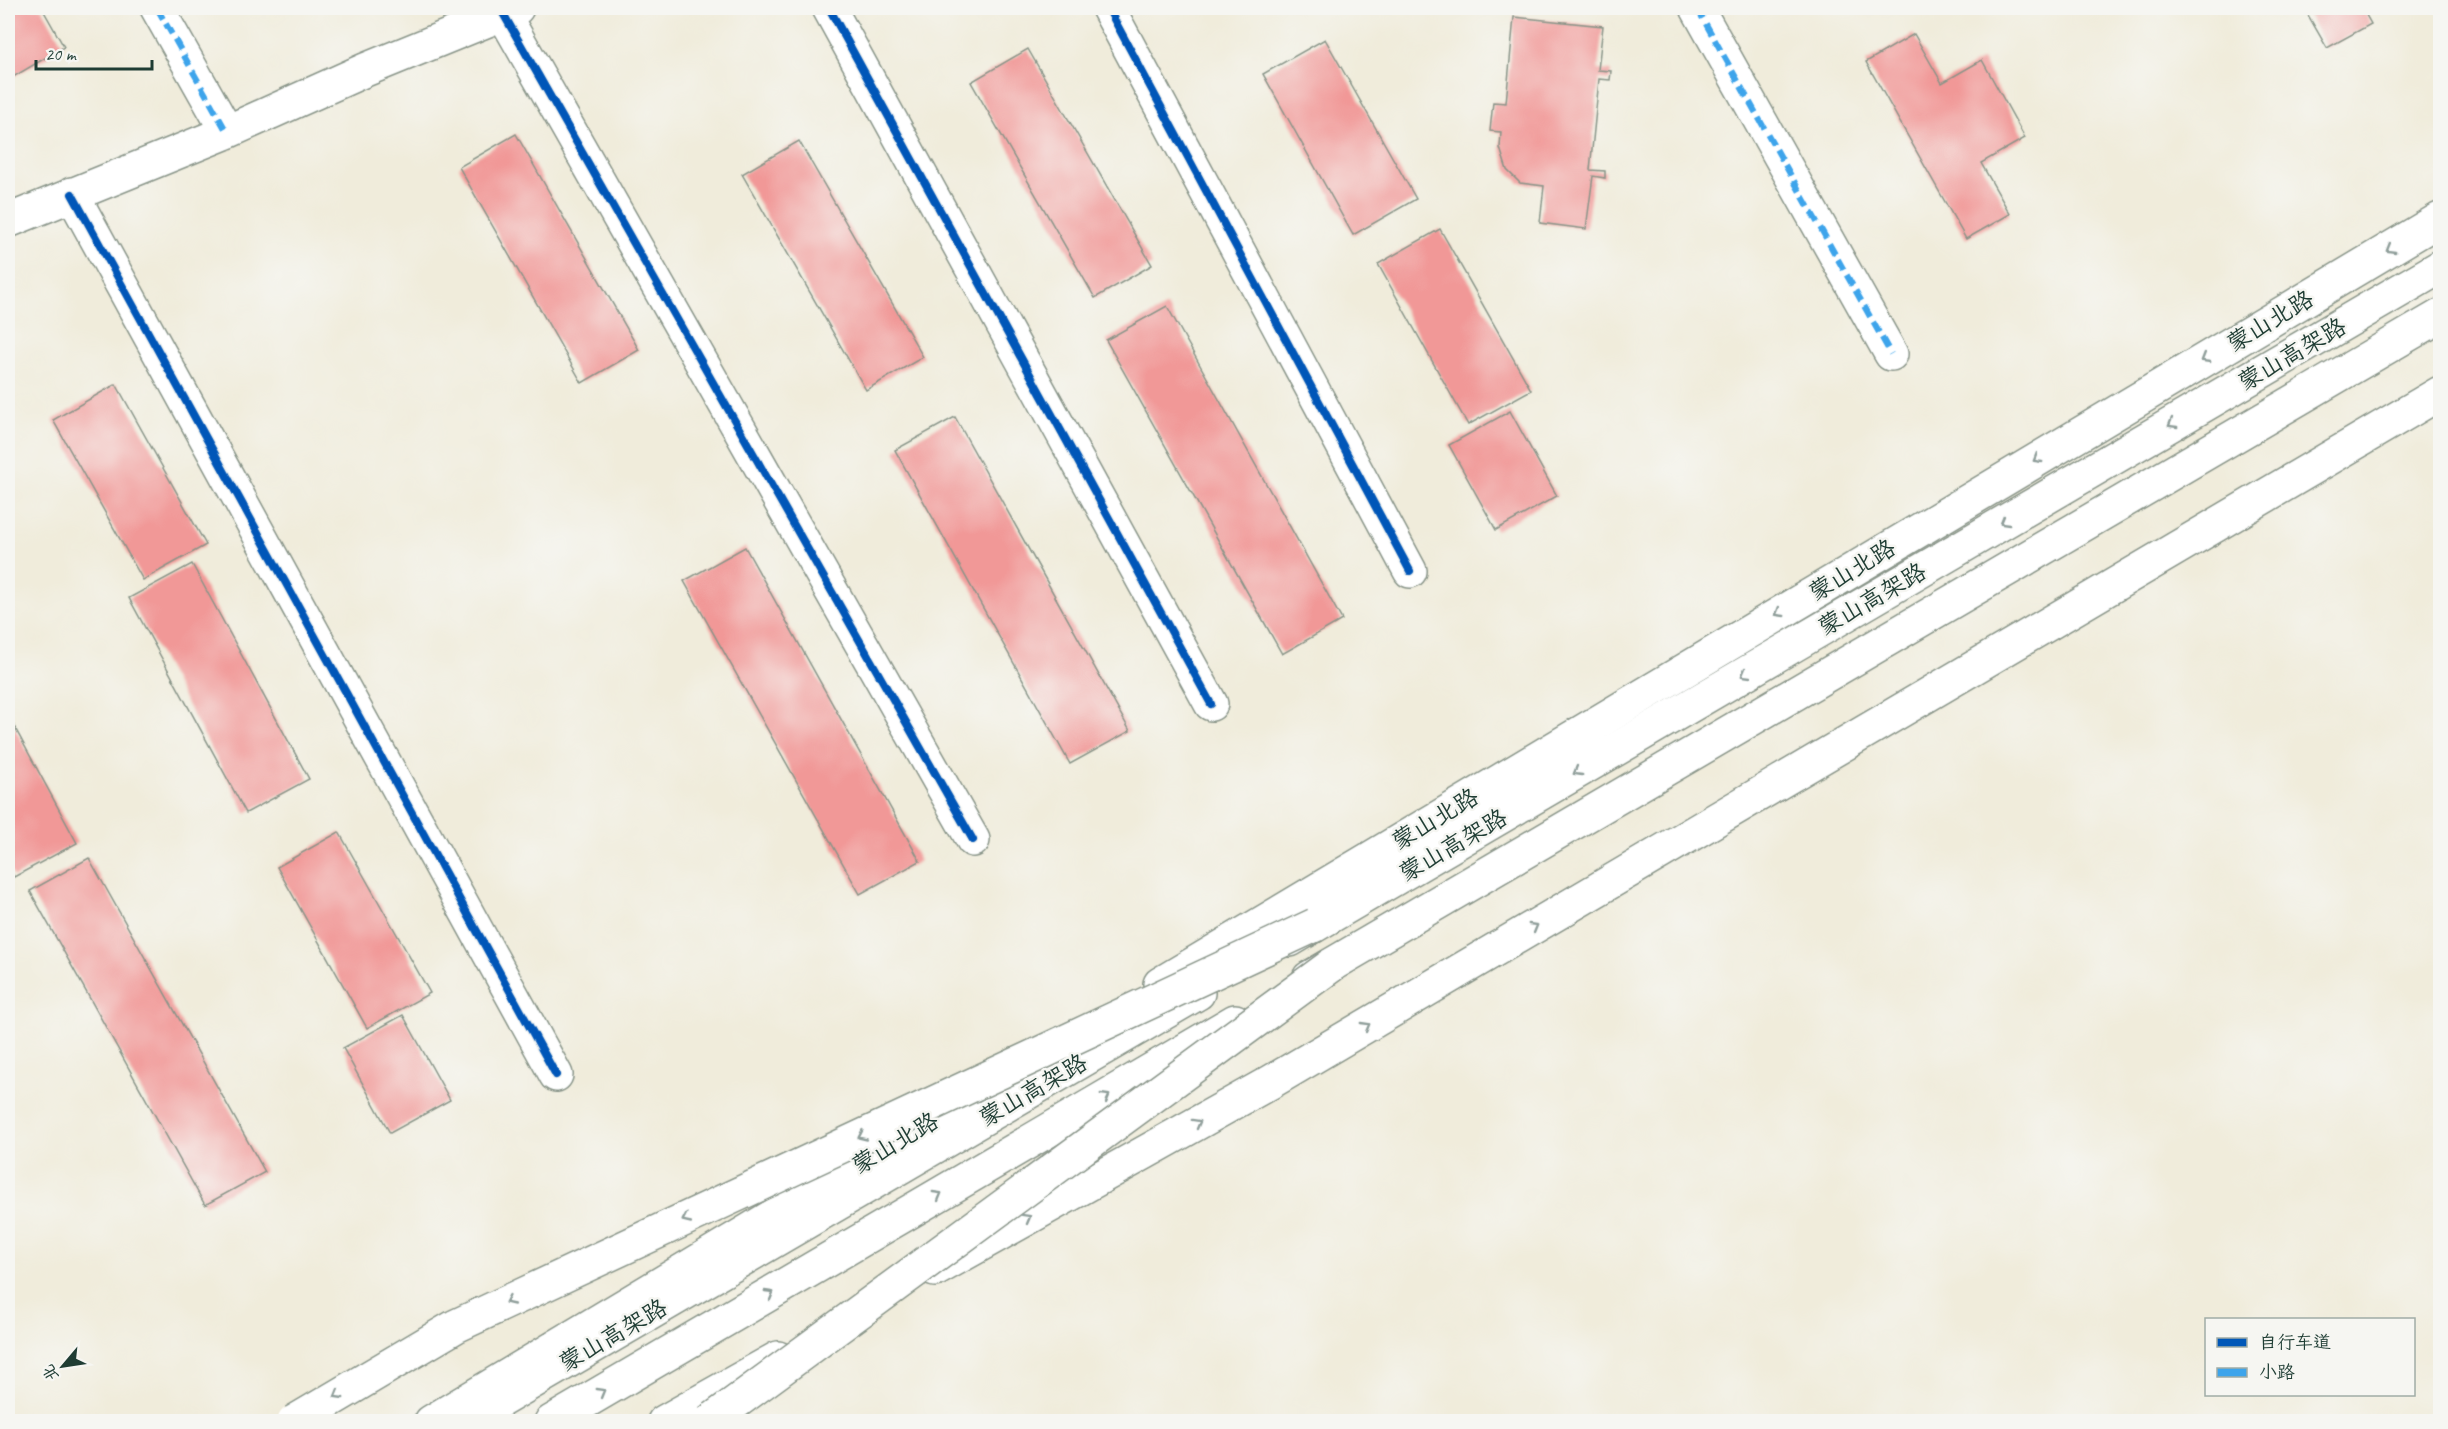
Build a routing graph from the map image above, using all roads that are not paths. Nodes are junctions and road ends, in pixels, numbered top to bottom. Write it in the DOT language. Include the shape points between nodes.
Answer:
graph roads {
  1 [pos="157,8"];
  2 [pos="830,8"];
  3 [pos="1108,8"];
  4 [pos="1697,8"];
  5 [pos="507,9"];
  6 [pos="227,132"];
  7 [pos="72,194"];
  8 [pos="2440,219"];
  9 [pos="8,221"];
  10 [pos="2440,267"];
  11 [pos="2440,316"];
  12 [pos="1891,354"];
  13 [pos="2440,393"];
  14 [pos="1410,571"];
  15 [pos="1211,704"];
  16 [pos="973,840"];
  17 [pos="1315,925"];
  18 [pos="1332,965"];
  19 [pos="555,1075"];
  20 [pos="294,1422"];
  21 [pos="431,1422"];
  22 [pos="464,1422"];
  23 [pos="551,1422"];
  24 [pos="664,1422"];
  25 [pos="709,1422"];
  1 -- 6 [label="main road"];
  2 -- 15 [label="main road"];
  3 -- 14 [label="main road"];
  4 -- 12 [label="main road"];
  5 -- 6 [label="main road"];
  5 -- 16 [label="main road"];
  6 -- 7 [label="main road"];
  7 -- 9 [label="main road"];
  7 -- 19 [label="main road"];
  8 -- 21 [label="main road, 蒙山北路, one-way"];
  10 -- 17 [label="main road, 蒙山高架路, one-way"];
  11 -- 18 [label="main road, 蒙山高架路"];
  24 -- 13 [label="main road, one-way" via="1269,1083"];
  17 -- 20 [label="main road, one-way, bridge" via="456,1326"];
  17 -- 22 [label="main road, 蒙山高架路, bridge"];
  23 -- 18 [label="main road, 蒙山高架路, one-way, bridge"];
  18 -- 25 [label="main road, bridge"];
}
